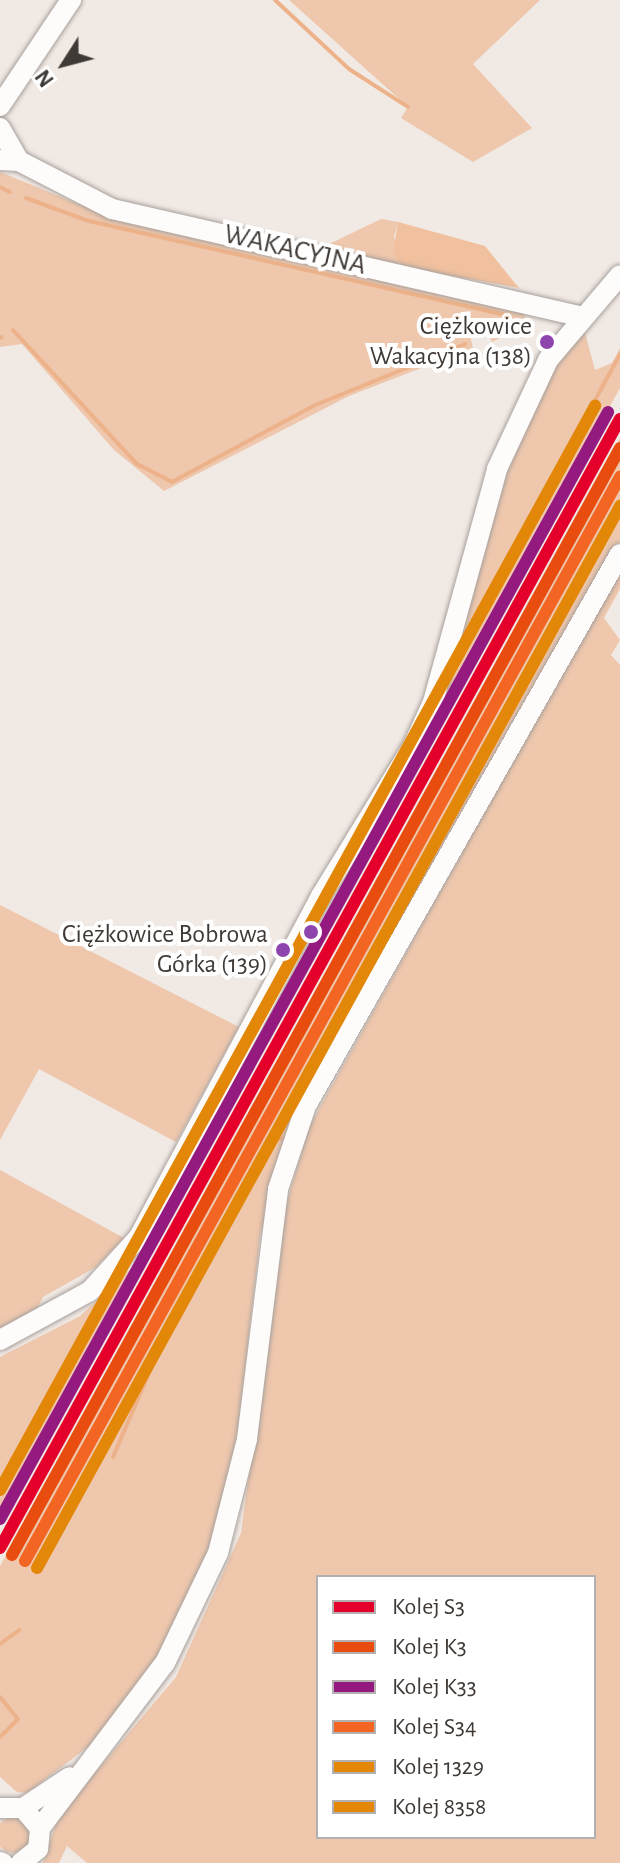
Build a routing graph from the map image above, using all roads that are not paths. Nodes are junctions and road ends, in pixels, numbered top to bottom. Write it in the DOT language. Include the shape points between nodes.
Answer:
graph roads {
  1 [pos="71,0"];
  2 [pos="0,106"];
  3 [pos="0,128"];
  4 [pos="10,161"];
  5 [pos="620,275"];
  6 [pos="580,316"];
  7 [pos="620,554"];
  8 [pos="0,1340"];
  9 [pos="77,1773"];
  10 [pos="8,1804"];
  11 [pos="40,1828"];
  12 [pos="21,1863"];
  1 -- 2 [label="street"];
  3 -- 4 [label="street, WAKACYJNA"];
  4 -- 6 [label="street, WAKACYJNA" via="112,209"];
  5 -- 6 [label="street"];
  6 -- 8 [label="street" via="548,360 497,469 433,702 413,746 321,896 139,1237 90,1291"];
  7 -- 9 [label="street" via="306,1106 278,1189 247,1439 218,1553 165,1663"];
  9 -- 10 [label="street"];
  9 -- 11 [label="street"];
  10 -- 11 [label="street"];
  11 -- 12 [label="street" via="38,1849"];
}
